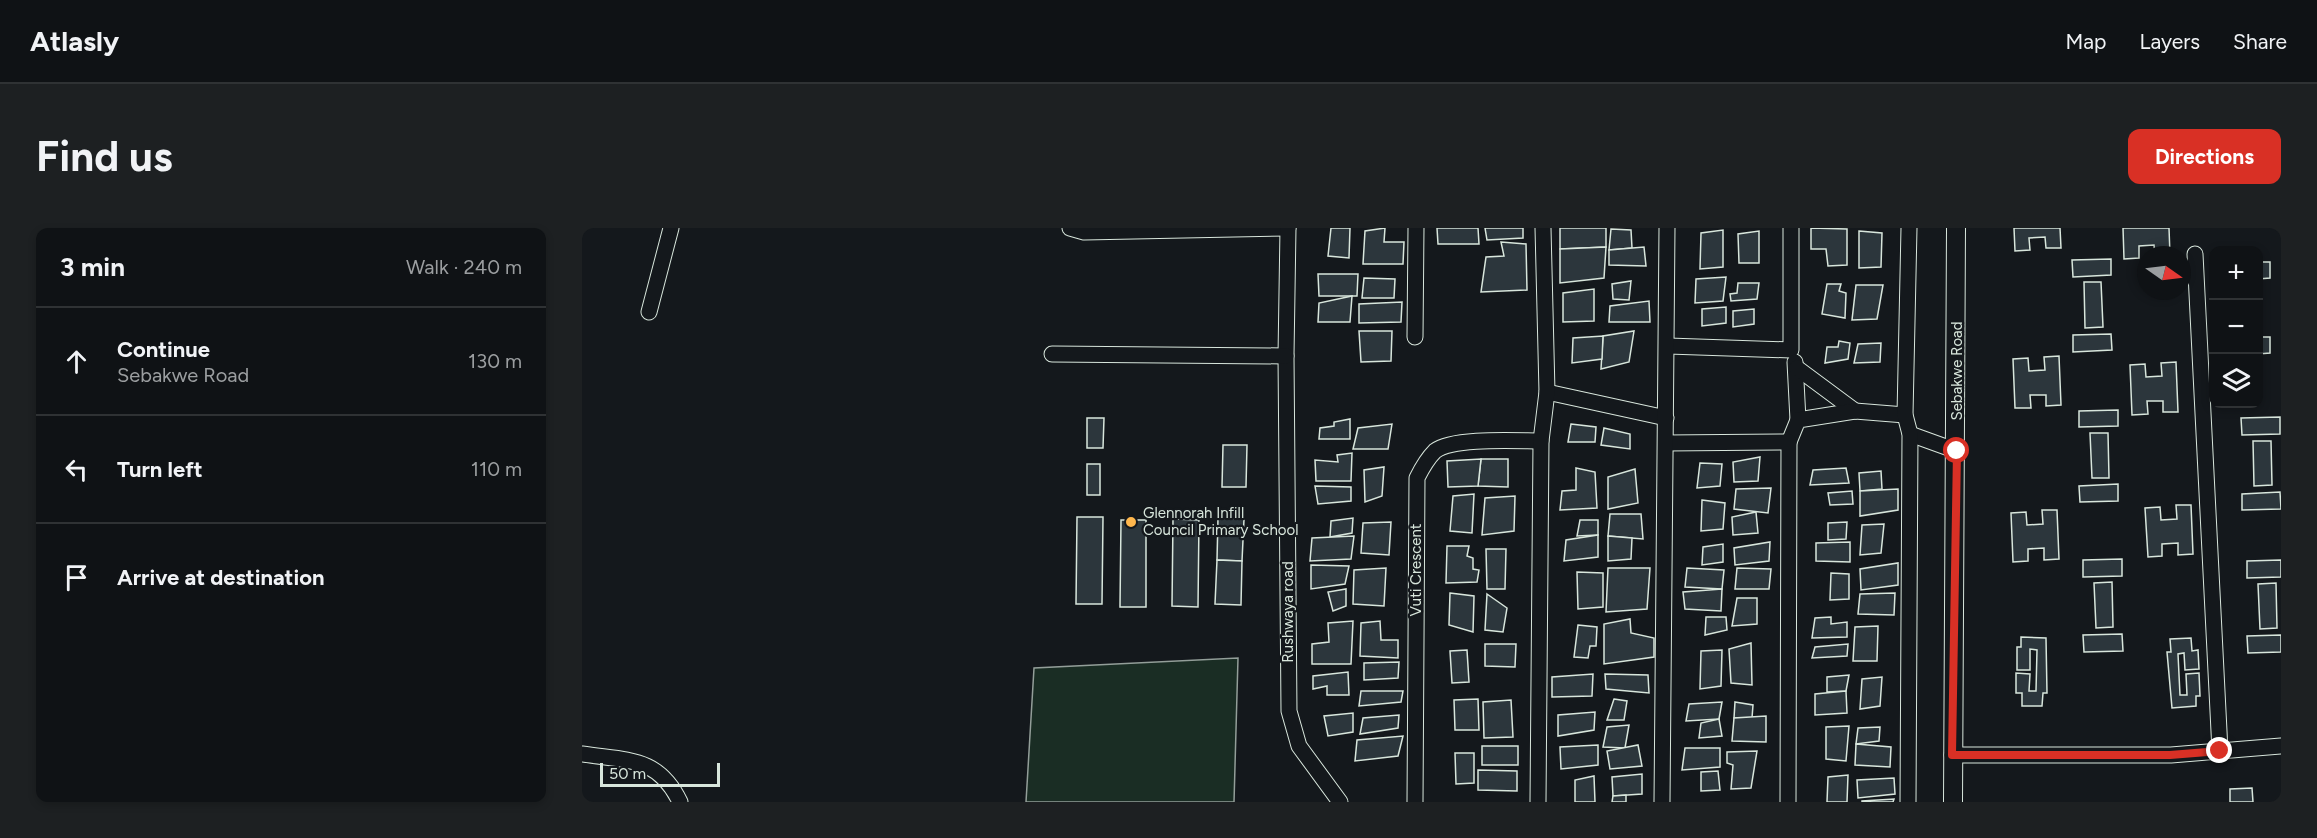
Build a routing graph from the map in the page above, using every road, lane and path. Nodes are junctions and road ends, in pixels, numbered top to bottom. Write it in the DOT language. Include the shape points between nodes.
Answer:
graph roads {
  1 [pos="671,228"];
  2 [pos="1070,228"];
  3 [pos="1288,228"];
  4 [pos="1416,228"];
  5 [pos="1543,228"];
  6 [pos="1667,228"];
  7 [pos="1791,228"];
  8 [pos="1909,228"];
  9 [pos="1956,228"];
  10 [pos="2195,254"];
  11 [pos="649,312"];
  12 [pos="1415,337"];
  13 [pos="1668,346"];
  14 [pos="1791,350"];
  15 [pos="1052,354"];
  16 [pos="1286,356"];
  17 [pos="1797,368"];
  18 [pos="1546,392"];
  19 [pos="1855,411"];
  20 [pos="1905,415"];
  21 [pos="1666,418"];
  22 [pos="1798,420"];
  23 [pos="1910,434"];
  24 [pos="1541,441"];
  25 [pos="1666,442"];
  26 [pos="1789,442"];
  27 [pos="1957,451"];
  28 [pos="2281,746"];
  29 [pos="2220,751"];
  30 [pos="582,754"];
  31 [pos="1952,755"];
  32 [pos="680,802"];
  33 [pos="1340,802"];
  34 [pos="1415,802"];
  35 [pos="1539,802"];
  36 [pos="1662,802"];
  37 [pos="1788,802"];
  38 [pos="1908,802"];
  39 [pos="1953,802"];
  1 -- 11 [label="street"];
  2 -- 3 [label="street" via="1084,232"];
  3 -- 16 [label="street, Rushwaya road"];
  4 -- 12 [label="street"];
  5 -- 18 [label="street"];
  6 -- 13 [label="street"];
  7 -- 14 [label="street"];
  8 -- 20 [label="street"];
  9 -- 27 [label="street, Sebakwe Road"];
  10 -- 29 [label="street"];
  13 -- 14 [label="street"];
  13 -- 21 [label="street"];
  14 -- 17 [label="street"];
  15 -- 16 [label="street"];
  16 -- 33 [label="street, Rushwaya road" via="1289,711 1299,746"];
  17 -- 19 [label="street"];
  17 -- 22 [label="street"];
  18 -- 21 [label="street"];
  18 -- 24 [label="street"];
  19 -- 20 [label="street"];
  19 -- 22 [label="street"];
  20 -- 23 [label="street"];
  21 -- 25 [label="street"];
  22 -- 26 [label="street"];
  23 -- 27 [label="street"];
  23 -- 38 [label="street"];
  24 -- 34 [label="street, Vuti Crescent" via="1470,442 1438,449 1417,478"];
  24 -- 35 [label="street"];
  25 -- 26 [label="street"];
  25 -- 36 [label="street"];
  26 -- 37 [label="street"];
  27 -- 31 [label="street, Sebakwe Road"];
  28 -- 29 [label="street"];
  29 -- 31 [label="street" via="2170,755"];
  30 -- 32 [label="street" via="648,765 671,782"];
  31 -- 39 [label="street, Sebakwe Road"];
}
